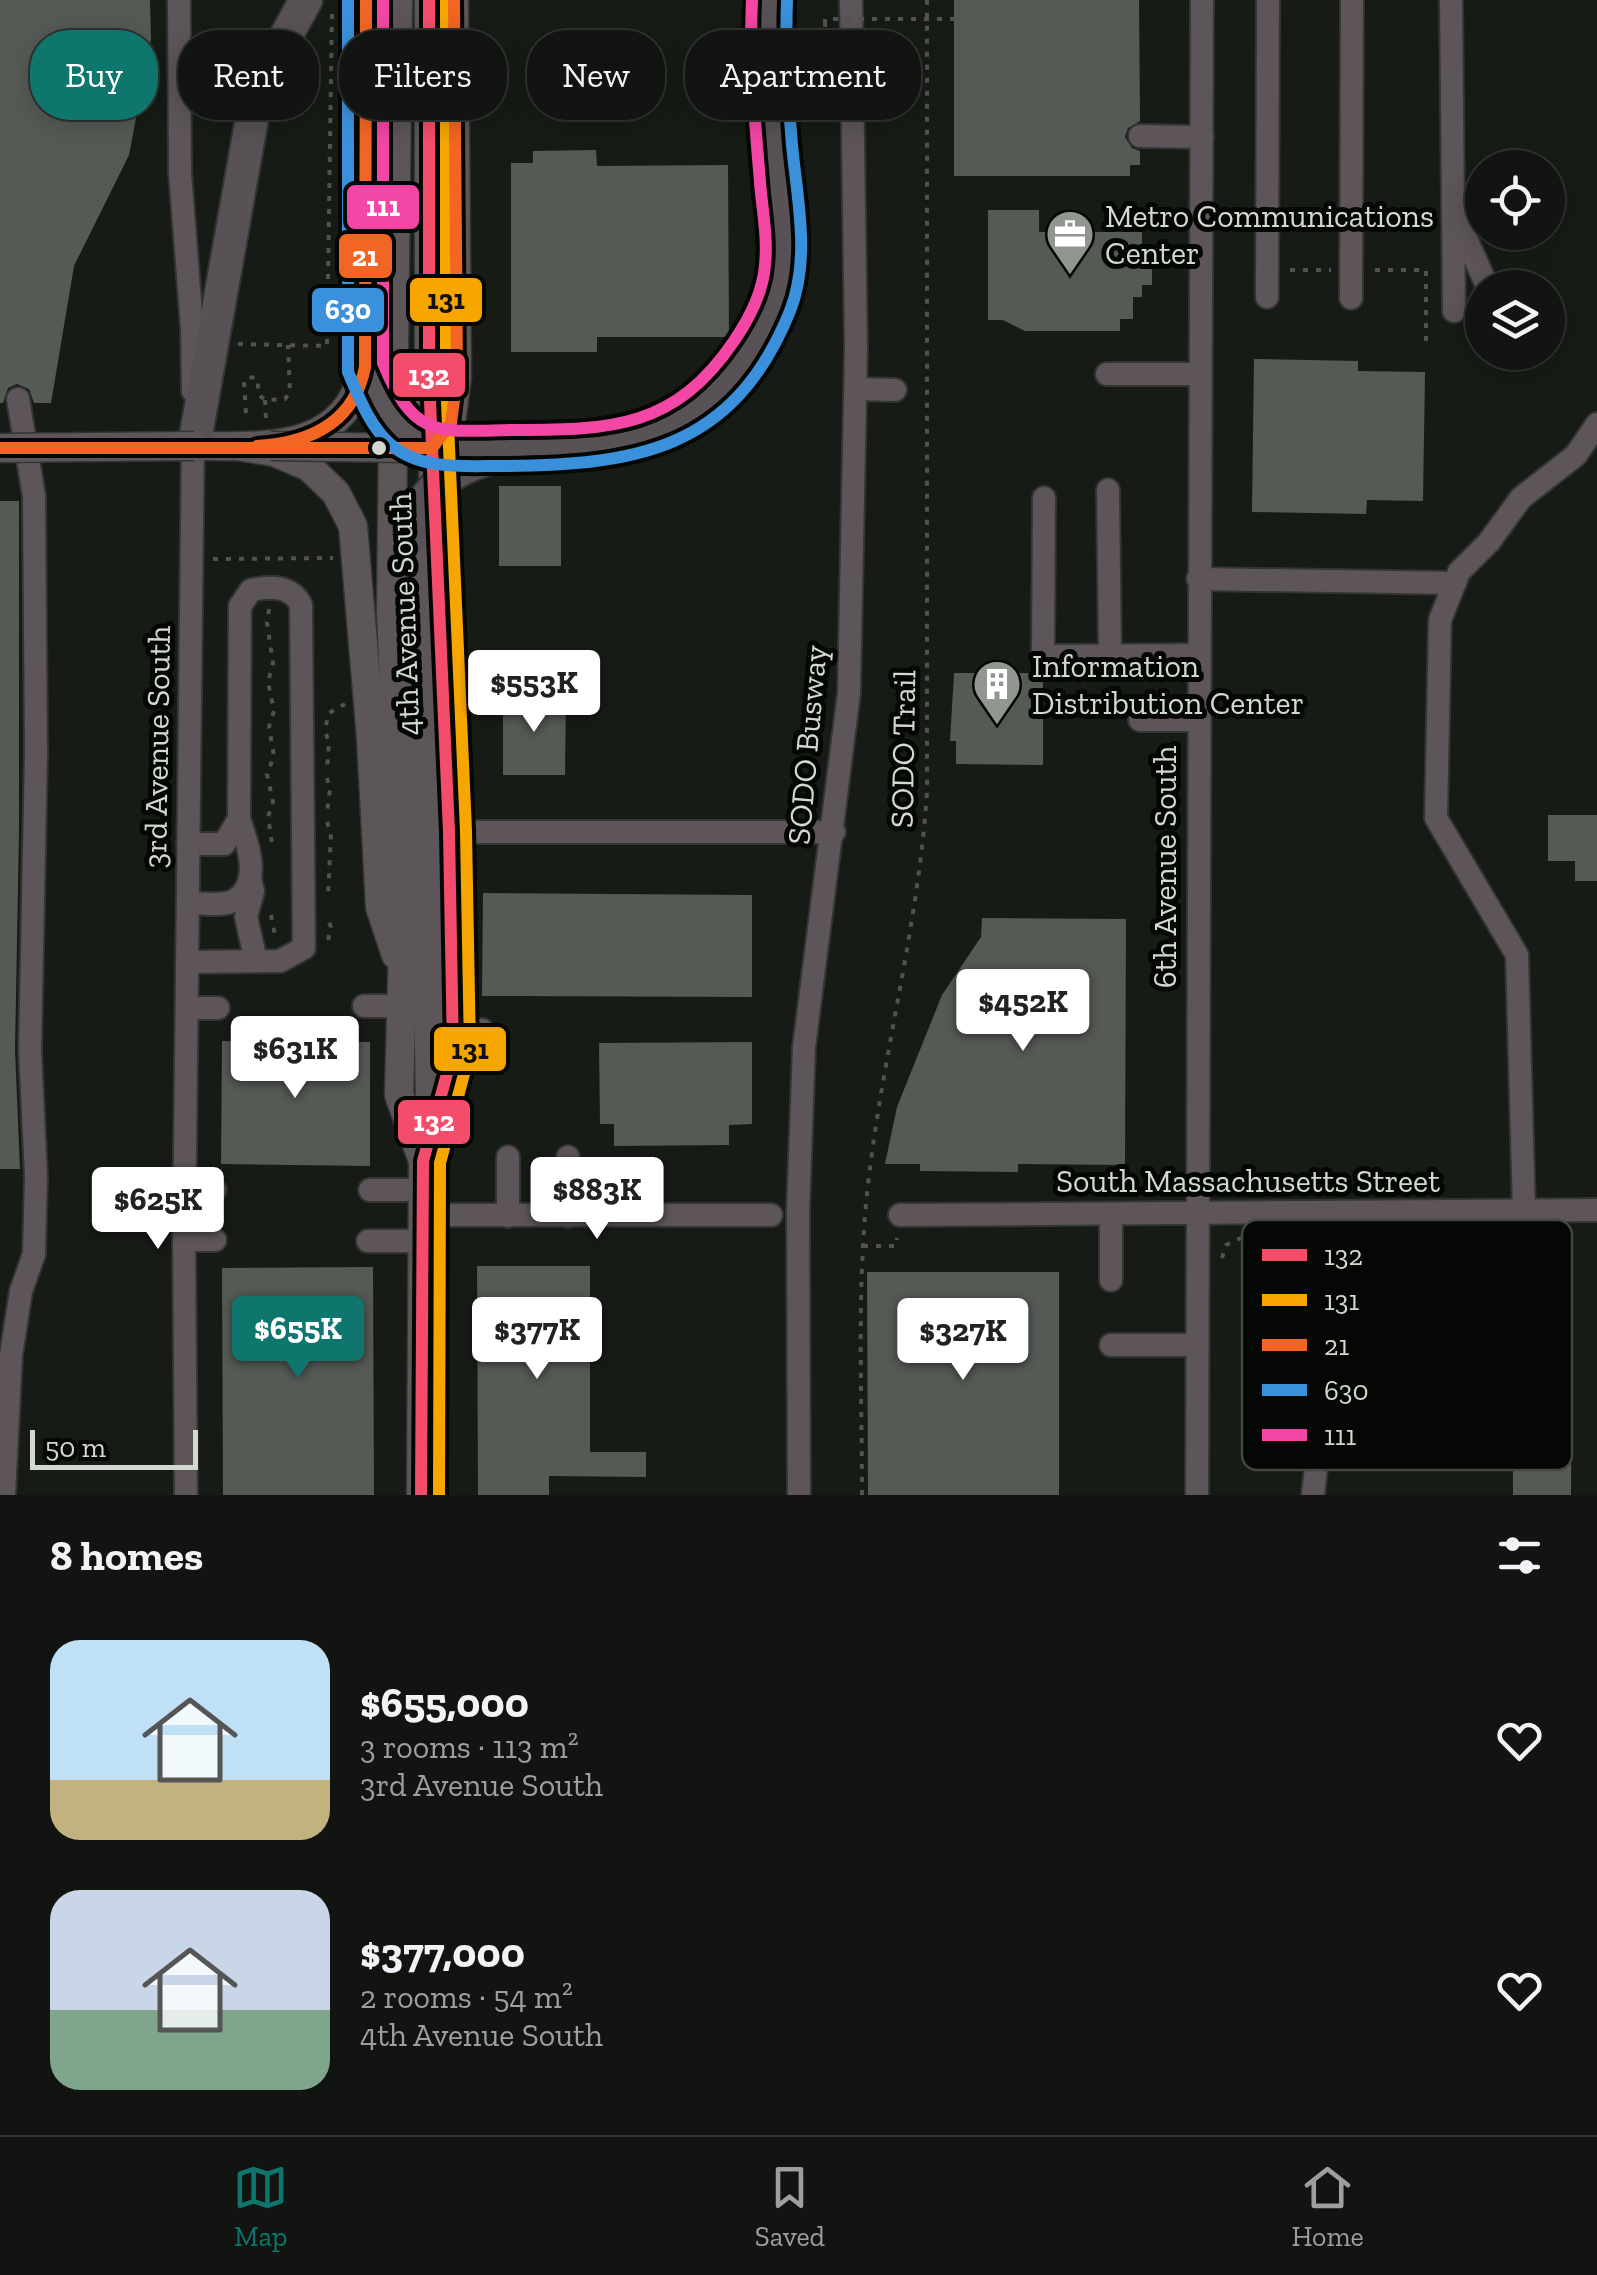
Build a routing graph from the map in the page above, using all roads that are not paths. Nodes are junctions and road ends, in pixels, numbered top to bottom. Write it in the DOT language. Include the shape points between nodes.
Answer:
graph roads {
  1 [pos="179,0"];
  2 [pos="306,0"];
  3 [pos="366,0"];
  4 [pos="398,0"];
  5 [pos="429,0"];
  6 [pos="454,0"];
  7 [pos="770,0"];
  8 [pos="850,0"];
  9 [pos="1202,0"];
  10 [pos="1268,0"];
  11 [pos="1352,0"];
  12 [pos="1451,0"];
  13 [pos="1140,136"];
  14 [pos="1202,138"];
  15 [pos="1453,208"];
  16 [pos="1480,270"];
  17 [pos="1267,297"];
  18 [pos="1351,298"];
  19 [pos="1454,311"];
  20 [pos="365,367"];
  21 [pos="1107,374"];
  22 [pos="1198,374"];
  23 [pos="856,389"];
  24 [pos="895,390"];
  25 [pos="18,398"];
  26 [pos="1597,424"];
  27 [pos="194,446"];
  28 [pos="237,446"];
  29 [pos="271,446"];
  30 [pos="0,448"];
  31 [pos="417,448"];
  32 [pos="526,448"];
  33 [pos="1108,490"];
  34 [pos="1044,498"];
  35 [pos="410,538"];
  36 [pos="1198,579"];
  37 [pos="1455,583"];
  38 [pos="1198,655"];
  39 [pos="1110,656"];
  40 [pos="1140,720"];
  41 [pos="1198,720"];
  42 [pos="240,819"];
  43 [pos="449,832"];
  44 [pos="834,832"];
  45 [pos="188,844"];
  46 [pos="250,880"];
  47 [pos="188,903"];
  48 [pos="256,961"];
  49 [pos="187,962"];
  50 [pos="402,973"];
  51 [pos="364,1006"];
  52 [pos="401,1006"];
  53 [pos="186,1008"];
  54 [pos="218,1008"];
  55 [pos="453,1030"];
  56 [pos="482,1030"];
  57 [pos="508,1157"];
  58 [pos="568,1157"];
  59 [pos="184,1190"];
  60 [pos="215,1190"];
  61 [pos="370,1190"];
  62 [pos="423,1202"];
  63 [pos="1597,1210"];
  64 [pos="1468,1211"];
  65 [pos="1524,1211"];
  66 [pos="1111,1214"];
  67 [pos="1197,1214"];
  68 [pos="508,1216"];
  69 [pos="568,1216"];
  70 [pos="771,1216"];
  71 [pos="900,1216"];
  72 [pos="1467,1220"];
  73 [pos="184,1240"];
  74 [pos="214,1240"];
  75 [pos="368,1241"];
  76 [pos="0,1280"];
  77 [pos="1111,1280"];
  78 [pos="22,1291"];
  79 [pos="1197,1345"];
  80 [pos="1111,1346"];
  81 [pos="1317,1470"];
  82 [pos="4,1495"];
  83 [pos="186,1495"];
  84 [pos="421,1495"];
  85 [pos="799,1495"];
  86 [pos="1197,1495"];
  87 [pos="1314,1495"];
  1 -- 45 [label="street, 3rd Avenue South" via="180,172 193,380"];
  2 -- 27 [label="highway" via="252,118"];
  3 -- 20 [label="main road"];
  4 -- 50 [label="main road, 4th Avenue South" via="391,613"];
  5 -- 43 [label="main road, 4th Avenue South" via="429,379"];
  6 -- 31 [label="main road, bridge" via="458,377 451,423"];
  7 -- 32 [label="highway" via="783,268 766,324 735,372 676,424 604,446"];
  8 -- 23 [label="street, SODO Busway"];
  9 -- 14 [label="street, 6th Avenue South"];
  10 -- 17 [label="street"];
  11 -- 18 [label="street"];
  12 -- 15 [label="street"];
  13 -- 14 [label="street"];
  14 -- 22 [label="street, 6th Avenue South"];
  15 -- 16 [label="street"];
  15 -- 19 [label="street"];
  20 -- 29 [label="main road, bridge" via="358,394 342,415 319,431"];
  20 -- 31 [label="main road, bridge" via="375,392"];
  21 -- 22 [label="street"];
  22 -- 36 [label="street, 6th Avenue South"];
  23 -- 24 [label="street"];
  23 -- 44 [label="street, SODO Busway" via="849,693"];
  25 -- 78 [label="street" via="34,496 36,733 30,1050 36,1176 34,1254"];
  26 -- 37 [label="street" via="1576,455 1520,498"];
  27 -- 28 [label="main road"];
  27 -- 30 [label="main road, bridge"];
  28 -- 29 [label="main road"];
  28 -- 50 [label="main road" via="309,467 336,493 352,526 380,907"];
  29 -- 31 [label="main road, bridge"];
  31 -- 32 [label="highway, bridge"];
  31 -- 35 [label="main road, bridge"];
  32 -- 35 [label="highway, bridge" via="443,478 418,510"];
  33 -- 39 [label="street"];
  34 -- 39 [label="street" via="1043,656"];
  35 -- 62 [label="main road" via="426,834 430,1096"];
  36 -- 37 [label="street"];
  36 -- 38 [label="street, 6th Avenue South"];
  37 -- 65 [label="street" via="1440,620 1436,818 1517,956"];
  38 -- 39 [label="street"];
  38 -- 41 [label="street, 6th Avenue South"];
  40 -- 41 [label="street"];
  41 -- 67 [label="street, 6th Avenue South"];
  42 -- 45 [label="street" via="224,844"];
  42 -- 46 [label="street"];
  42 -- 48 [label="street" via="240,606 251,590 282,588 301,605 304,948 280,960"];
  43 -- 44 [label="street"];
  43 -- 55 [label="main road, 4th Avenue South"];
  44 -- 85 [label="street, SODO Busway" via="804,1048"];
  45 -- 47 [label="street, 3rd Avenue South"];
  46 -- 47 [label="street" via="235,900"];
  46 -- 48 [label="street" via="246,918"];
  47 -- 49 [label="street, 3rd Avenue South"];
  48 -- 49 [label="street"];
  49 -- 53 [label="street, 3rd Avenue South"];
  50 -- 52 [label="main road, 4th Avenue South"];
  51 -- 52 [label="street"];
  52 -- 62 [label="main road, 4th Avenue South" via="399,1095"];
  53 -- 54 [label="street"];
  53 -- 59 [label="street, 3rd Avenue South"];
  55 -- 56 [label="street"];
  55 -- 62 [label="main road, 4th Avenue South"];
  57 -- 68 [label="street"];
  58 -- 69 [label="street"];
  59 -- 60 [label="street"];
  59 -- 73 [label="street, 3rd Avenue South"];
  61 -- 62 [label="street"];
  62 -- 68 [label="street"];
  62 -- 75 [label="street"];
  62 -- 84 [label="main road, 4th Avenue South"];
  63 -- 65 [label="street, South Massachusetts Street"];
  64 -- 65 [label="street, South Massachusetts Street"];
  64 -- 67 [label="street, South Massachusetts Street"];
  64 -- 72 [label="street"];
  66 -- 67 [label="street, South Massachusetts Street"];
  66 -- 71 [label="street, South Massachusetts Street"];
  66 -- 77 [label="street"];
  67 -- 79 [label="street, 6th Avenue South"];
  68 -- 69 [label="street"];
  69 -- 70 [label="street"];
  73 -- 74 [label="street"];
  73 -- 83 [label="street, 3rd Avenue South"];
  76 -- 78 [label="street"];
  78 -- 82 [label="street"];
  79 -- 80 [label="street"];
  79 -- 86 [label="street, 6th Avenue South"];
  81 -- 87 [label="street"];
}
